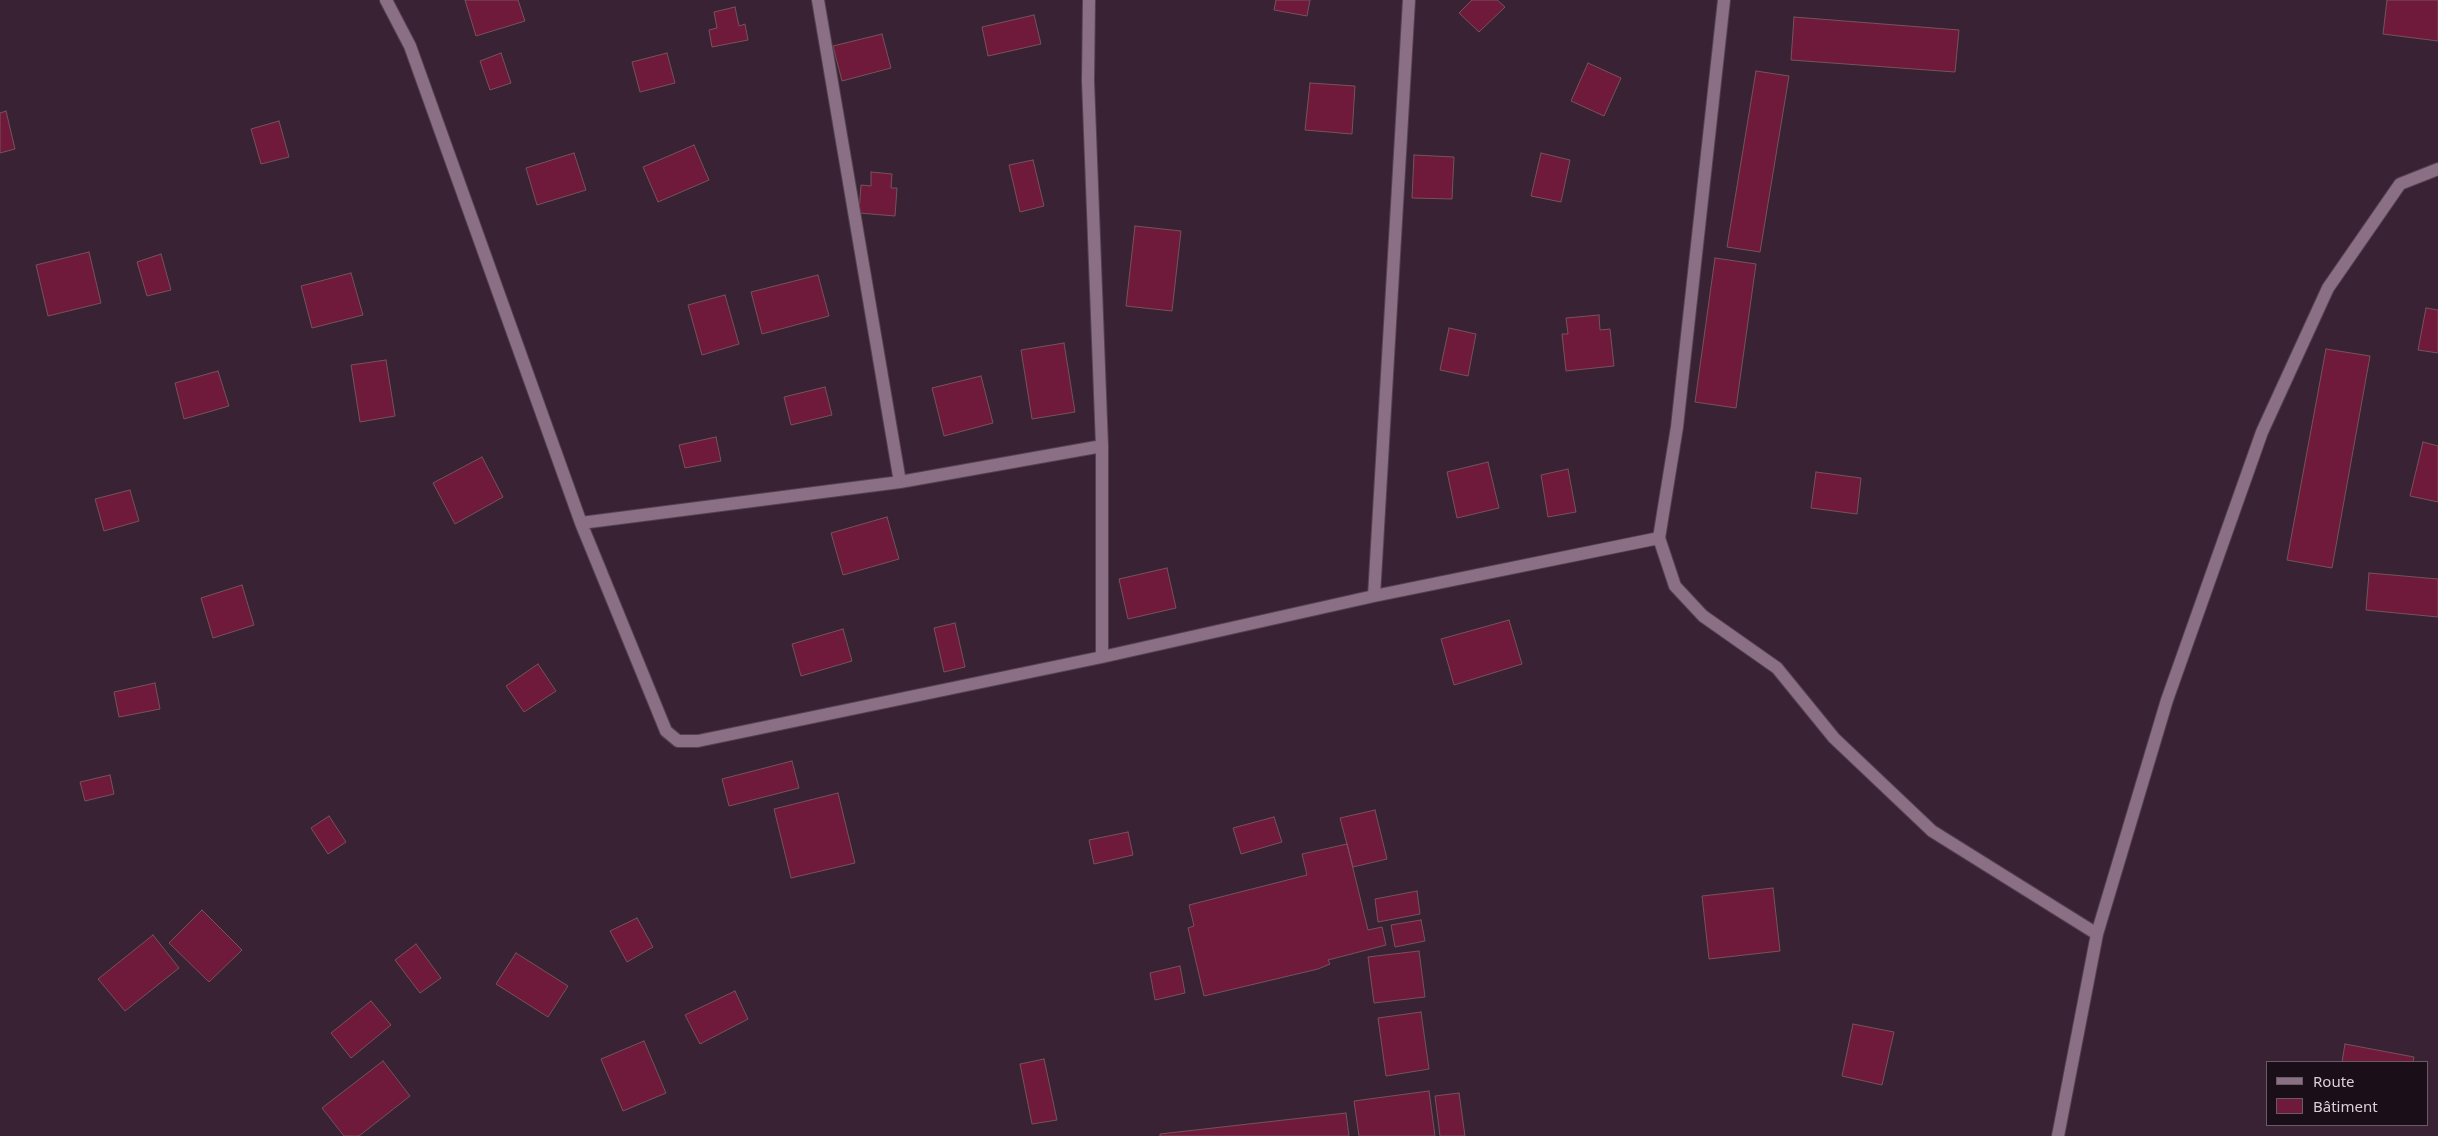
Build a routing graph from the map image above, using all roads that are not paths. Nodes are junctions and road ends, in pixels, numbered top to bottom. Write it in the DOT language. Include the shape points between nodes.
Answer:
graph roads {
  1 [pos="386,0"];
  2 [pos="818,0"];
  3 [pos="1089,0"];
  4 [pos="1409,0"];
  5 [pos="1724,0"];
  6 [pos="2438,169"];
  7 [pos="1102,446"];
  8 [pos="900,482"];
  9 [pos="582,523"];
  10 [pos="1659,538"];
  11 [pos="1374,596"];
  12 [pos="1102,657"];
  13 [pos="2097,934"];
  14 [pos="2058,1136"];
  1 -- 9 [label="street" via="410,46"];
  2 -- 8 [label="street"];
  3 -- 7 [label="street" via="1088,81"];
  4 -- 11 [label="street"];
  5 -- 10 [label="street" via="1677,427"];
  6 -- 13 [label="street" via="2400,184 2328,288 2262,432 2167,700"];
  7 -- 8 [label="street"];
  7 -- 12 [label="street"];
  8 -- 9 [label="street"];
  9 -- 12 [label="street" via="666,731 678,741 698,741"];
  10 -- 11 [label="street"];
  10 -- 13 [label="street" via="1675,586 1703,616 1778,668 1834,738 1932,831"];
  11 -- 12 [label="street"];
  13 -- 14 [label="street"];
}
